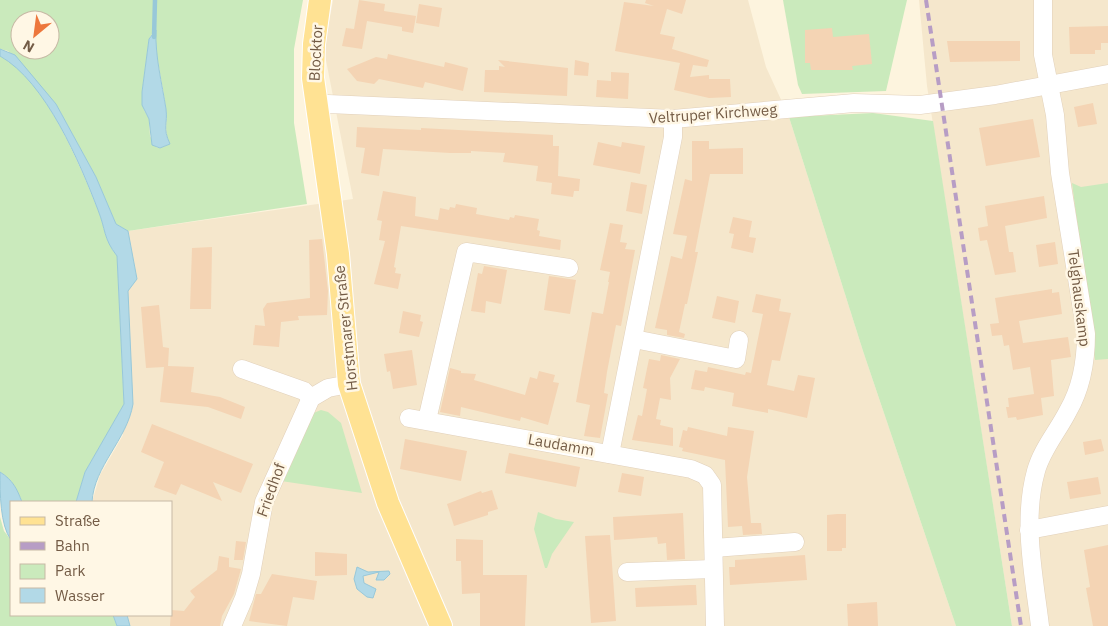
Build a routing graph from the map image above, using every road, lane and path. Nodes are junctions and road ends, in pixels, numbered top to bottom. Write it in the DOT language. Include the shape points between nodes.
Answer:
graph roads {
  1 [pos="320,0"];
  2 [pos="1043,0"];
  3 [pos="1108,74"];
  4 [pos="1048,86"];
  5 [pos="316,106"];
  6 [pos="673,119"];
  7 [pos="569,268"];
  8 [pos="634,339"];
  9 [pos="739,340"];
  10 [pos="242,370"];
  11 [pos="349,384"];
  12 [pos="311,398"];
  13 [pos="610,454"];
  14 [pos="1108,514"];
  15 [pos="1029,530"];
  16 [pos="795,542"];
  17 [pos="714,548"];
  18 [pos="713,569"];
  19 [pos="627,572"];
  20 [pos="232,626"];
  21 [pos="441,626"];
  22 [pos="715,626"];
  23 [pos="1040,626"];
  1 -- 5 [label="main road, Blocktor" via="314,44"];
  2 -- 4 [label="street, Telghauskamp" via="1043,55"];
  3 -- 4 [label="street, Veltruper Kirchweg"];
  4 -- 6 [label="street, Veltruper Kirchweg" via="920,105 854,103"];
  4 -- 15 [label="street, Telghauskamp" via="1055,115 1060,173 1086,349 1073,401 1036,469 1030,495"];
  5 -- 6 [label="street, Veltruper Kirchweg"];
  5 -- 11 [label="main road, Horstmarer Straße" via="338,254"];
  6 -- 8 [label="street, Laudamm" via="673,137"];
  7 -- 13 [label="street, Laudamm" via="466,252 418,419"];
  8 -- 9 [label="street" via="736,359"];
  8 -- 13 [label="street, Laudamm"];
  10 -- 12 [label="street" via="304,391"];
  11 -- 12 [label="street" via="328,388"];
  11 -- 21 [label="main road, Horstmarer Straße" via="388,503"];
  12 -- 20 [label="street, Friedhof" via="264,502 251,574"];
  13 -- 17 [label="street" via="692,469 705,475 712,485"];
  14 -- 15 [label="street"];
  15 -- 23 [label="street, Telghauskamp"];
  16 -- 17 [label="street"];
  17 -- 18 [label="street"];
  18 -- 19 [label="street"];
  18 -- 22 [label="street"];
}
